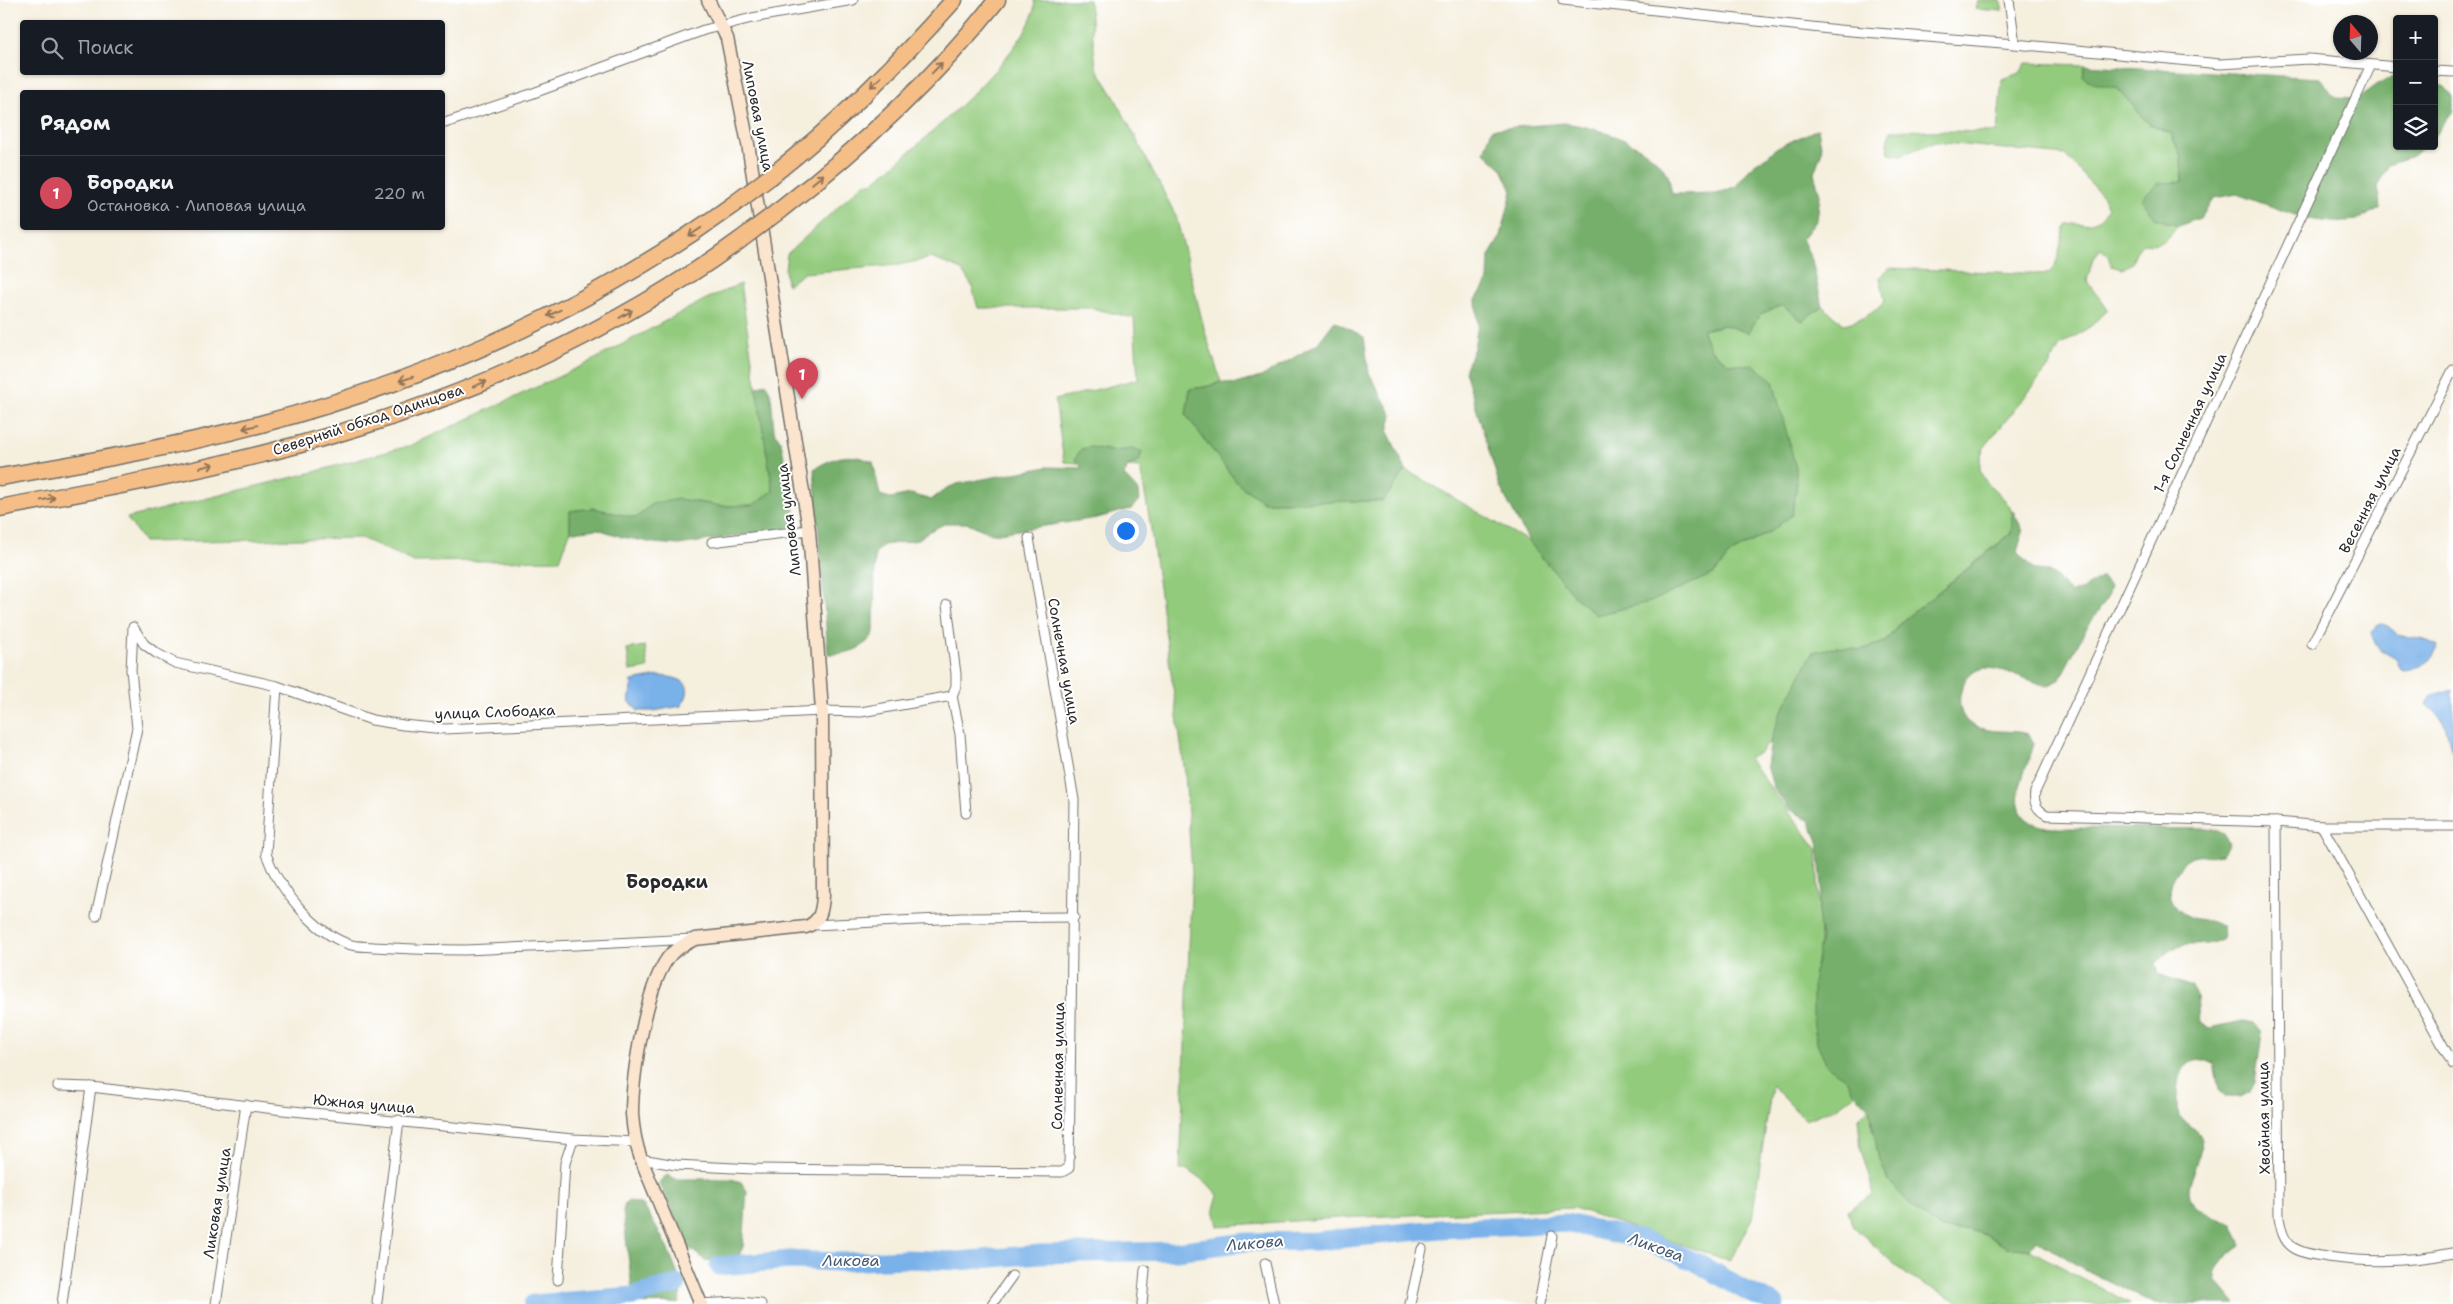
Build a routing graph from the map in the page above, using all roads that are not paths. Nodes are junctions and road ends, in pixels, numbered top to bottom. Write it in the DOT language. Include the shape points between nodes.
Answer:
graph roads {
  1 [pos="708,0"];
  2 [pos="853,0"];
  3 [pos="954,0"];
  4 [pos="1563,0"];
  5 [pos="2009,0"];
  6 [pos="995,2"];
  7 [pos="722,26"];
  8 [pos="2015,44"];
  9 [pos="2371,65"];
  10 [pos="2393,67"];
  11 [pos="2438,71"];
  12 [pos="2453,72"];
  13 [pos="445,123"];
  14 [pos="2453,370"];
  15 [pos="0,477"];
  16 [pos="0,508"];
  17 [pos="809,530"];
  18 [pos="1029,538"];
  19 [pos="712,542"];
  20 [pos="947,606"];
  21 [pos="2312,644"];
  22 [pos="277,686"];
  23 [pos="952,696"];
  24 [pos="822,711"];
  25 [pos="966,813"];
  26 [pos="2276,822"];
  27 [pos="2322,826"];
  28 [pos="2453,826"];
  29 [pos="96,916"];
  30 [pos="1074,917"];
  31 [pos="813,925"];
  32 [pos="695,939"];
  33 [pos="2453,1064"];
  34 [pos="58,1086"];
  35 [pos="91,1087"];
  36 [pos="246,1105"];
  37 [pos="398,1120"];
  38 [pos="573,1139"];
  39 [pos="636,1144"];
  40 [pos="641,1159"];
  41 [pos="1552,1236"];
  42 [pos="1422,1249"];
  43 [pos="2453,1253"];
  44 [pos="1265,1263"];
  45 [pos="1144,1270"];
  46 [pos="1012,1276"];
  47 [pos="558,1280"];
  48 [pos="376,1302"];
  49 [pos="62,1304"];
  50 [pos="216,1304"];
  51 [pos="697,1304"];
  52 [pos="701,1304"];
  53 [pos="761,1304"];
  54 [pos="992,1304"];
  55 [pos="1142,1304"];
  56 [pos="1274,1304"];
  57 [pos="1410,1304"];
  58 [pos="1539,1304"];
  1 -- 7 [label="street, Липовая улица"];
  2 -- 7 [label="street"];
  3 -- 15 [label="highway, Северный обход Одинцова, one-way, bridge" via="854,103 775,173 652,260 602,290 419,375 261,424"];
  4 -- 8 [label="street" via="1839,30"];
  5 -- 8 [label="street"];
  16 -- 6 [label="highway, Северный обход Одинцова, one-way, bridge" via="270,452 428,404 514,370 618,318 740,240 840,161 913,92"];
  7 -- 13 [label="street"];
  7 -- 17 [label="street, Липовая улица" via="748,144"];
  8 -- 9 [label="street" via="2220,64 2309,59"];
  9 -- 10 [label="street"];
  9 -- 26 [label="street, 1-я Солнечная улица" via="2035,792 2036,806 2047,815"];
  11 -- 12 [label="street"];
  14 -- 21 [label="street, Весенняя улица"];
  17 -- 19 [label="street"];
  17 -- 24 [label="street, Липовая улица"];
  18 -- 30 [label="street, Солнечная улица" via="1074,800"];
  20 -- 23 [label="street" via="956,674"];
  22 -- 24 [label="street, улица Слободка" via="372,720 445,729"];
  22 -- 29 [label="street, улица Слободка" via="176,663 156,654 132,627 131,670 137,728"];
  22 -- 32 [label="street" via="266,854 294,902 330,936 350,945 419,951"];
  23 -- 24 [label="street, улица Слободка" via="861,712"];
  23 -- 25 [label="street" via="960,734"];
  24 -- 31 [label="street, Липовая улица" via="823,896 820,915"];
  26 -- 27 [label="street"];
  26 -- 43 [label="street, Хвойная улица" via="2281,1231 2294,1248 2310,1255 2348,1260 2395,1262"];
  27 -- 28 [label="street"];
  27 -- 33 [label="street"];
  30 -- 31 [label="street"];
  30 -- 40 [label="street, Солнечная улица" via="1070,1165 1066,1170 753,1169 676,1165"];
  31 -- 32 [label="street" via="795,930"];
  32 -- 39 [label="street" via="671,954 646,1013 633,1086 632,1116"];
  34 -- 35 [label="street, Южная улица"];
  35 -- 36 [label="street, Южная улица"];
  35 -- 49 [label="street"];
  36 -- 37 [label="street, Южная улица"];
  36 -- 50 [label="street, Ликовая улица"];
  37 -- 38 [label="street, Южная улица"];
  37 -- 48 [label="street"];
  38 -- 39 [label="street, Южная улица"];
  38 -- 47 [label="street" via="565,1163"];
  39 -- 40 [label="street"];
  40 -- 52 [label="street"];
  41 -- 58 [label="street"];
  42 -- 57 [label="street"];
  44 -- 56 [label="street"];
  45 -- 55 [label="street"];
  46 -- 54 [label="street"];
  51 -- 52 [label="street"];
  52 -- 53 [label="street"];
}
